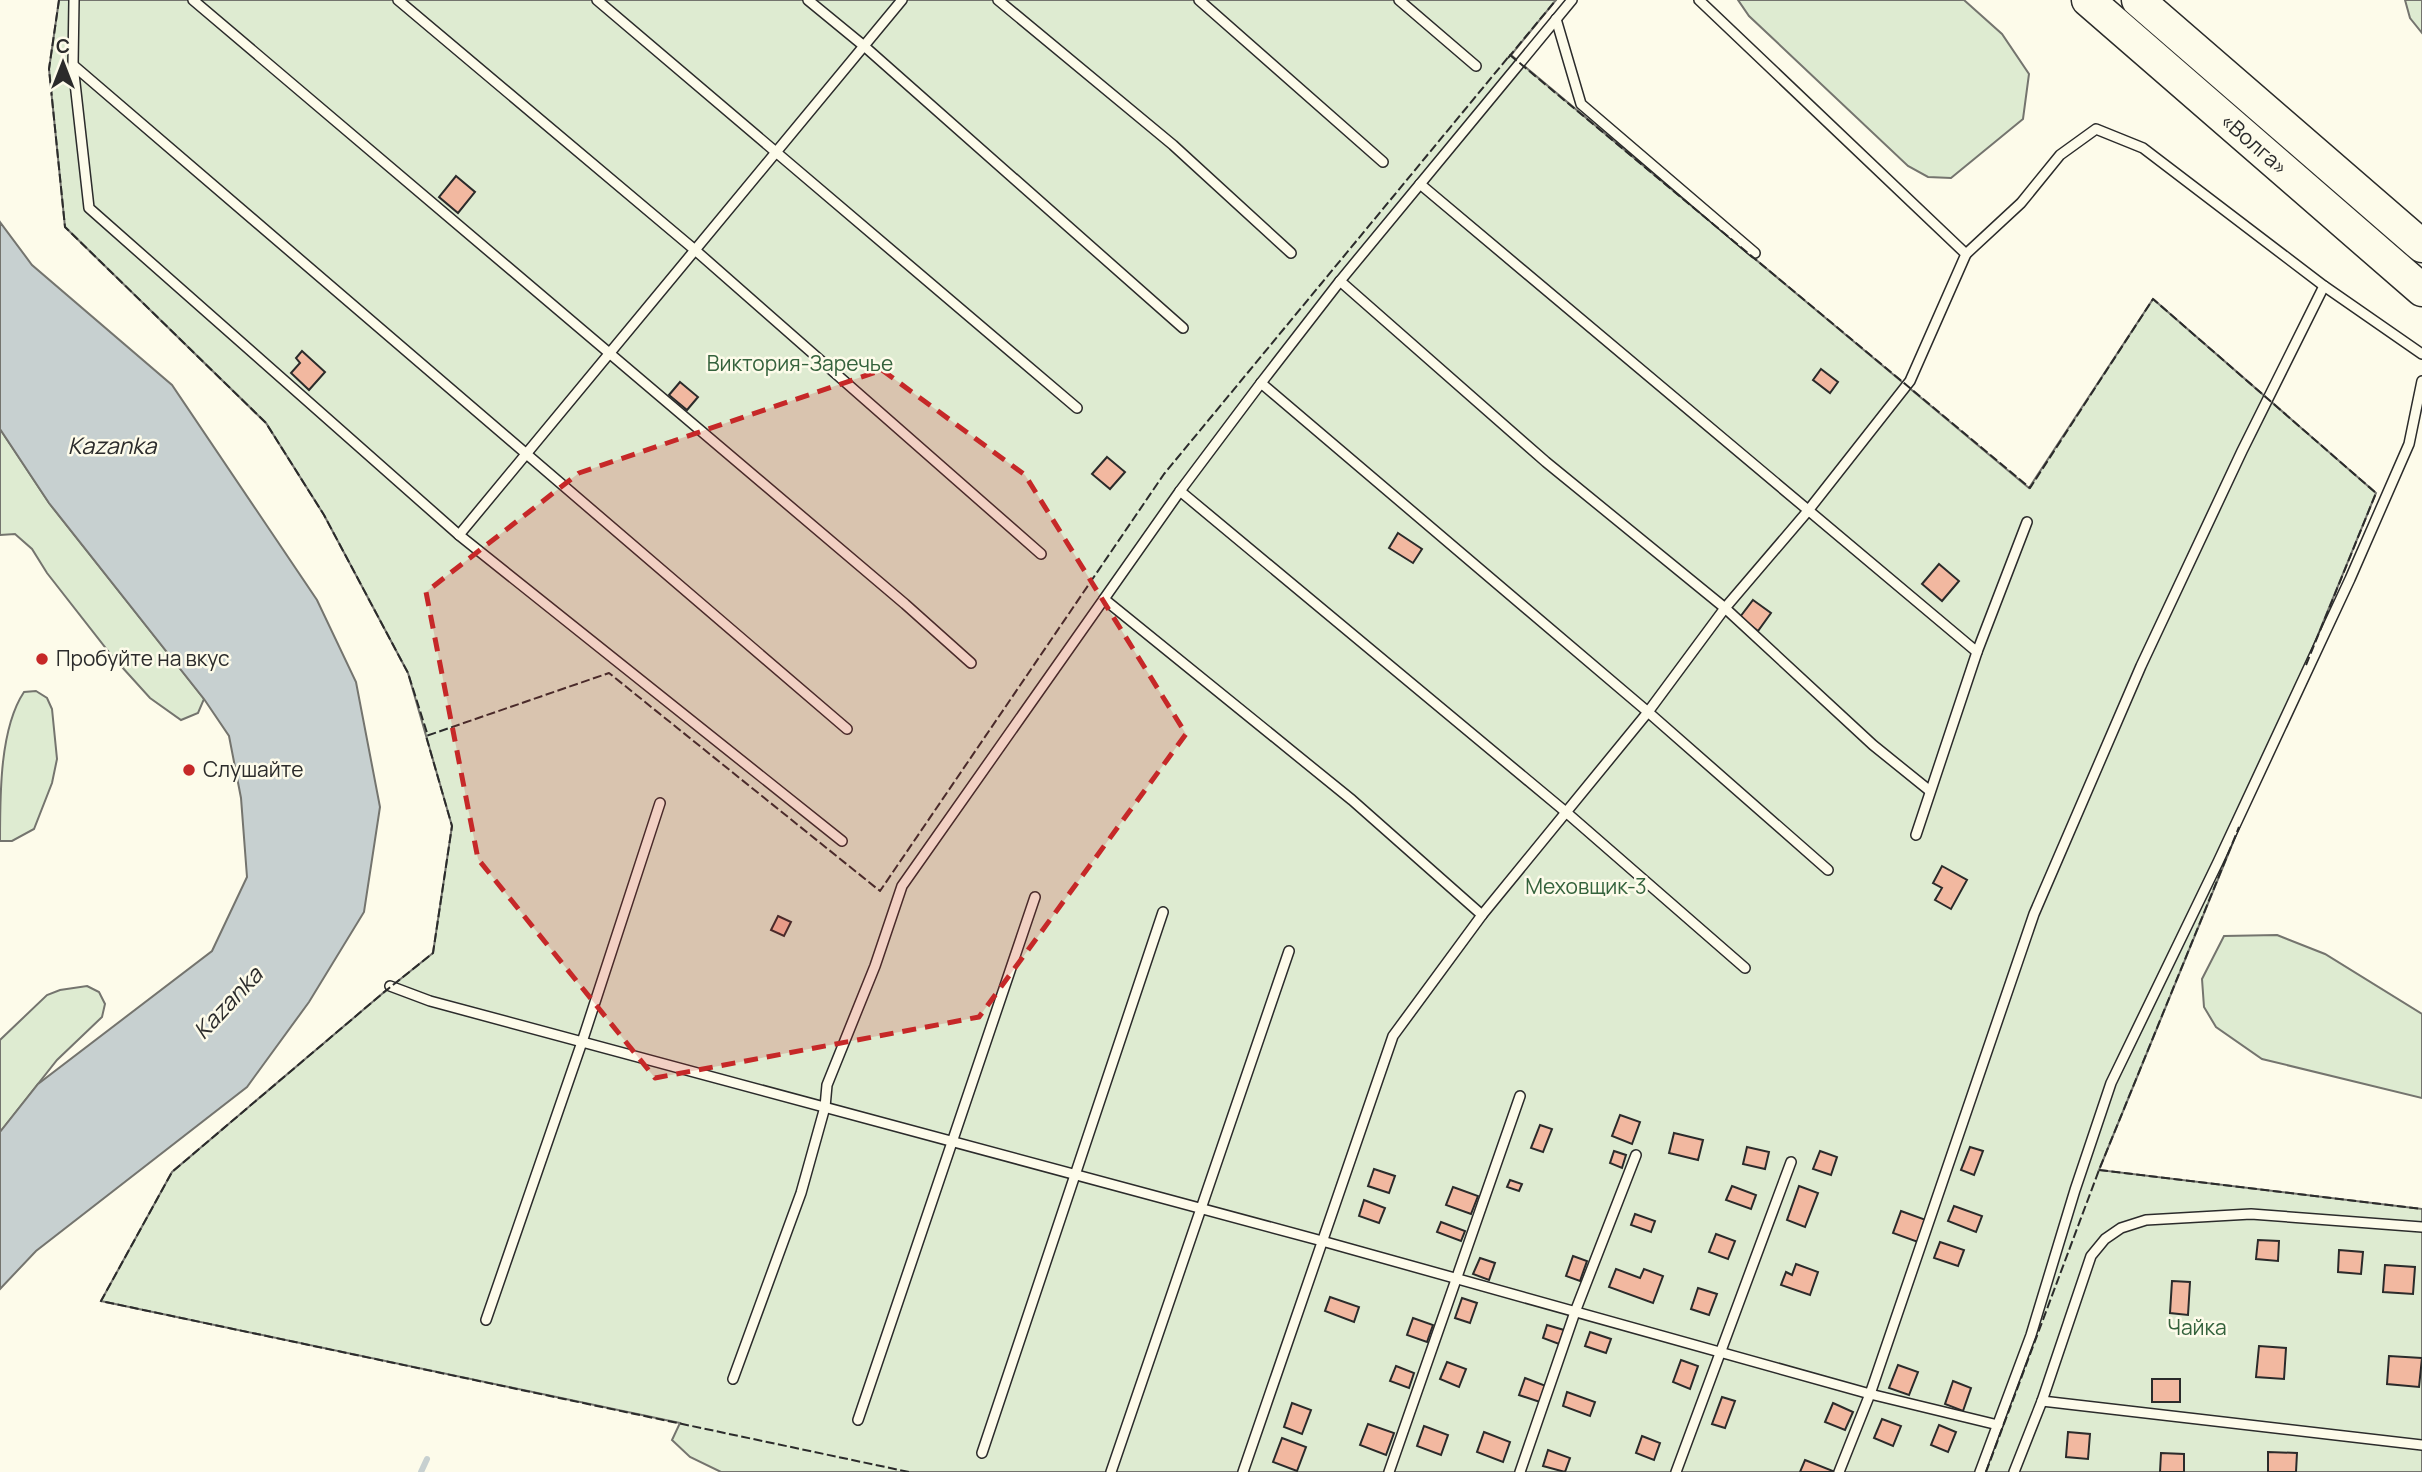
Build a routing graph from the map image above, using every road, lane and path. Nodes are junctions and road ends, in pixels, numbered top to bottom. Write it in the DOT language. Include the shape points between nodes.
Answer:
graph roads {
  1 [pos="74,0"];
  2 [pos="193,0"];
  3 [pos="398,0"];
  4 [pos="597,0"];
  5 [pos="808,0"];
  6 [pos="902,0"];
  7 [pos="998,0"];
  8 [pos="1199,0"];
  9 [pos="1399,0"];
  10 [pos="1572,0"];
  11 [pos="1699,0"];
  12 [pos="2088,0"];
  13 [pos="2138,0"];
  14 [pos="1556,19"];
  15 [pos="864,46"];
  16 [pos="73,65"];
  17 [pos="1476,66"];
  18 [pos="775,153"];
  19 [pos="1383,162"];
  20 [pos="1420,184"];
  21 [pos="2422,246"];
  22 [pos="695,250"];
  23 [pos="1291,253"];
  24 [pos="1755,253"];
  25 [pos="1966,254"];
  26 [pos="1340,281"];
  27 [pos="2323,286"];
  28 [pos="2422,290"];
  29 [pos="1183,328"];
  30 [pos="608,354"];
  31 [pos="2422,354"];
  32 [pos="2422,381"];
  33 [pos="1261,383"];
  34 [pos="1077,408"];
  35 [pos="527,453"];
  36 [pos="1180,491"];
  37 [pos="1807,512"];
  38 [pos="2027,523"];
  39 [pos="459,535"];
  40 [pos="1041,554"];
  41 [pos="1104,599"];
  42 [pos="1725,608"];
  43 [pos="1977,652"];
  44 [pos="971,663"];
  45 [pos="1648,712"];
  46 [pos="847,729"];
  47 [pos="1930,791"];
  48 [pos="660,803"];
  49 [pos="1567,813"];
  50 [pos="1916,835"];
  51 [pos="842,841"];
  52 [pos="1828,870"];
  53 [pos="1035,897"];
  54 [pos="1163,912"];
  55 [pos="1482,915"];
  56 [pos="1289,951"];
  57 [pos="1745,968"];
  58 [pos="390,986"];
  59 [pos="582,1042"];
  60 [pos="1520,1096"];
  61 [pos="825,1107"];
  62 [pos="954,1142"];
  63 [pos="1636,1155"];
  64 [pos="1791,1161"];
  65 [pos="1076,1175"];
  66 [pos="1202,1209"];
  67 [pos="2422,1227"];
  68 [pos="1322,1241"];
  69 [pos="1456,1279"];
  70 [pos="1575,1312"];
  71 [pos="486,1320"];
  72 [pos="1720,1352"];
  73 [pos="733,1379"];
  74 [pos="1870,1394"];
  75 [pos="2042,1401"];
  76 [pos="858,1420"];
  77 [pos="1998,1424"];
  78 [pos="2422,1445"];
  79 [pos="982,1453"];
  80 [pos="1111,1472"];
  81 [pos="1243,1472"];
  82 [pos="1389,1472"];
  83 [pos="1520,1472"];
  84 [pos="1676,1472"];
  85 [pos="1839,1472"];
  86 [pos="1980,1472"];
  87 [pos="2014,1472"];
  1 -- 16 [label="lane"];
  2 -- 30 [label="lane"];
  3 -- 22 [label="lane"];
  4 -- 18 [label="lane"];
  5 -- 15 [label="lane"];
  6 -- 15 [label="lane"];
  7 -- 23 [label="lane" via="1173,145"];
  8 -- 19 [label="lane"];
  9 -- 17 [label="lane"];
  10 -- 14 [label="lane"];
  11 -- 25 [label="lane"];
  12 -- 28 [label="highway, «Волга»"];
  13 -- 21 [label="highway, «Волга»"];
  14 -- 20 [label="lane"];
  14 -- 24 [label="lane" via="1581,104"];
  15 -- 18 [label="lane"];
  15 -- 29 [label="lane"];
  16 -- 35 [label="lane"];
  16 -- 39 [label="lane" via="89,208"];
  18 -- 22 [label="lane"];
  18 -- 34 [label="lane"];
  20 -- 26 [label="lane"];
  20 -- 37 [label="lane"];
  22 -- 30 [label="lane"];
  22 -- 40 [label="lane"];
  25 -- 27 [label="lane" via="2021,203 2060,155 2096,128 2143,148"];
  25 -- 37 [label="lane" via="1910,381"];
  26 -- 33 [label="lane"];
  26 -- 42 [label="lane" via="1546,461"];
  27 -- 31 [label="lane"];
  27 -- 74 [label="lane" via="2141,666 2035,914"];
  30 -- 35 [label="lane"];
  30 -- 44 [label="lane"];
  32 -- 77 [label="lane" via="2409,444 2356,566 2111,1083"];
  33 -- 36 [label="lane"];
  33 -- 45 [label="lane"];
  35 -- 39 [label="lane"];
  35 -- 46 [label="lane"];
  36 -- 41 [label="lane"];
  36 -- 49 [label="lane"];
  37 -- 42 [label="lane"];
  37 -- 43 [label="lane"];
  38 -- 43 [label="lane"];
  39 -- 51 [label="lane"];
  41 -- 55 [label="lane" via="1352,800"];
  41 -- 61 [label="lane" via="902,886 827,1085"];
  42 -- 45 [label="lane"];
  42 -- 47 [label="lane"];
  43 -- 47 [label="lane"];
  45 -- 49 [label="lane"];
  45 -- 52 [label="lane"];
  47 -- 50 [label="lane"];
  48 -- 59 [label="lane"];
  49 -- 55 [label="lane"];
  49 -- 57 [label="lane"];
  53 -- 62 [label="lane"];
  54 -- 65 [label="lane"];
  55 -- 68 [label="lane" via="1393,1036"];
  56 -- 66 [label="lane"];
  58 -- 59 [label="lane"];
  59 -- 61 [label="lane"];
  59 -- 71 [label="lane"];
  60 -- 69 [label="lane"];
  61 -- 62 [label="lane"];
  61 -- 73 [label="lane" via="801,1193"];
  62 -- 65 [label="lane"];
  62 -- 76 [label="lane"];
  63 -- 70 [label="lane"];
  64 -- 72 [label="lane"];
  65 -- 66 [label="lane"];
  65 -- 79 [label="lane"];
  66 -- 68 [label="lane"];
  66 -- 80 [label="lane"];
  67 -- 75 [label="lane" via="2251,1214 2146,1220 2121,1228 2091,1256"];
  68 -- 69 [label="lane"];
  68 -- 81 [label="lane"];
  69 -- 70 [label="lane"];
  69 -- 82 [label="lane"];
  70 -- 72 [label="lane"];
  70 -- 83 [label="lane"];
  72 -- 74 [label="lane"];
  72 -- 84 [label="lane"];
  74 -- 77 [label="lane"];
  74 -- 85 [label="lane"];
  75 -- 78 [label="lane"];
  75 -- 87 [label="lane"];
  77 -- 86 [label="lane"];
}
